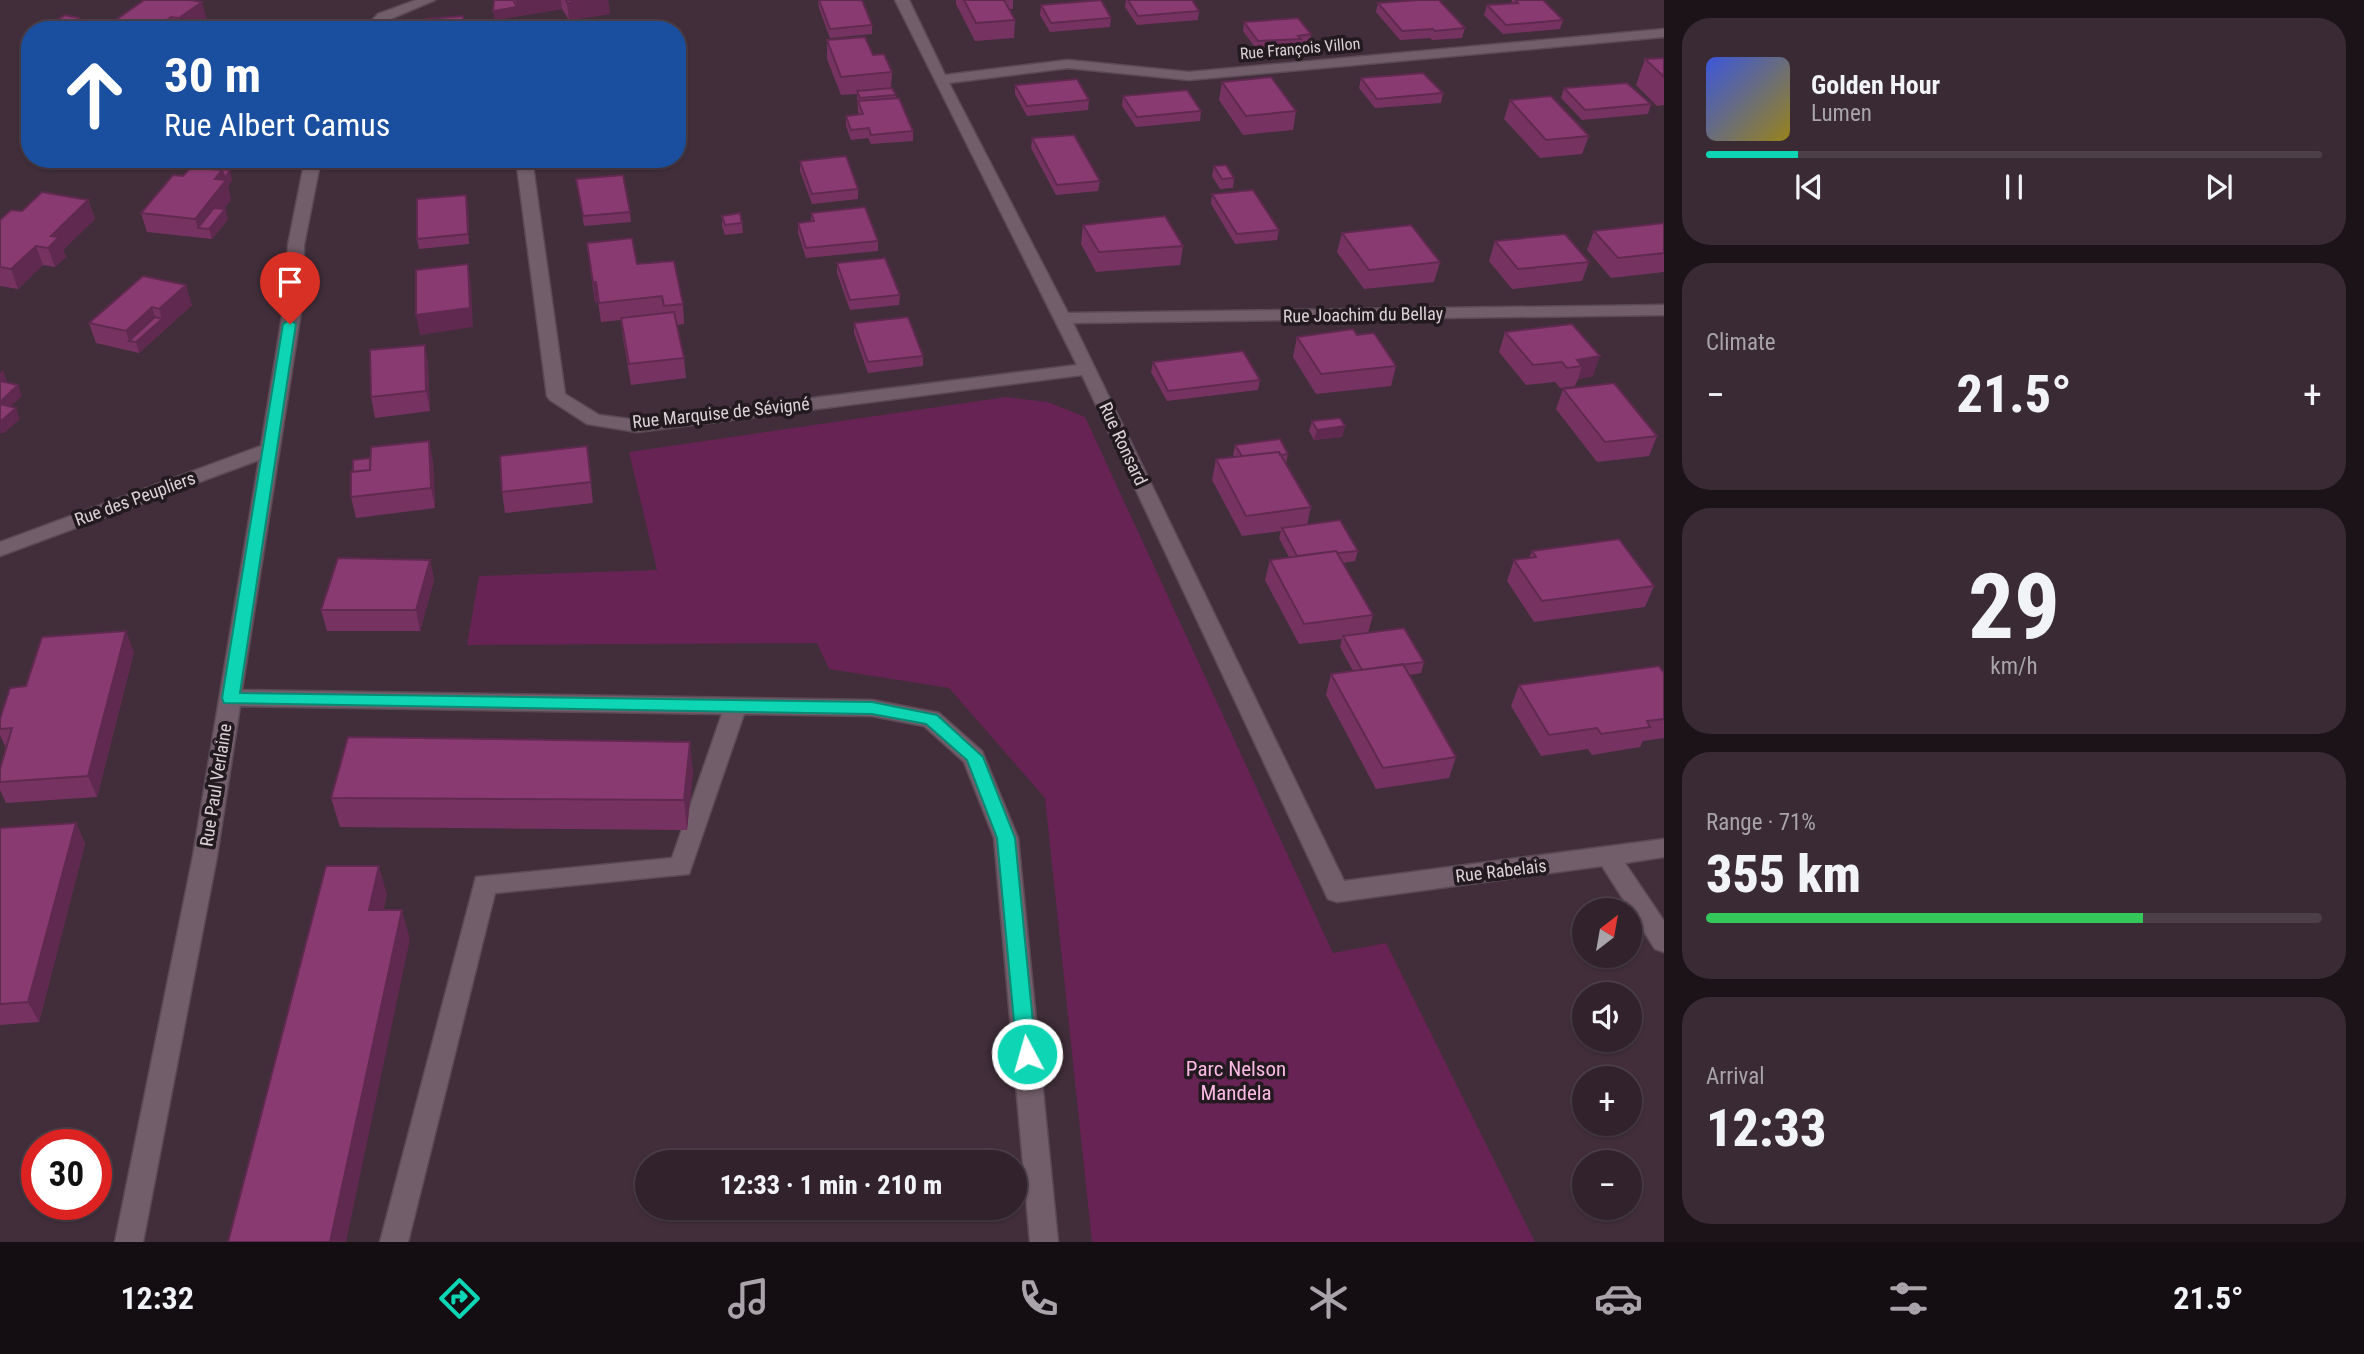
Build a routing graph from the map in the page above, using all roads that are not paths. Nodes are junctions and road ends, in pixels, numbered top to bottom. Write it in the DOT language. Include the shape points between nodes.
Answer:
graph roads {
  1 [pos="428,0"];
  2 [pos="902,0"];
  3 [pos="379,21"];
  4 [pos="1664,33"];
  5 [pos="940,80"];
  6 [pos="311,168"];
  7 [pos="525,168"];
  8 [pos="1664,310"];
  9 [pos="1061,318"];
  10 [pos="1088,369"];
  11 [pos="270,449"];
  12 [pos="0,550"];
  13 [pos="230,698"];
  14 [pos="736,706"];
  15 [pos="1664,848"];
  16 [pos="1609,857"];
  17 [pos="1337,892"];
  18 [pos="1664,942"];
  19 [pos="129,1242"];
  20 [pos="394,1242"];
  21 [pos="1044,1242"];
  1 -- 3 [label="street"];
  2 -- 5 [label="street, Rue Ronsard"];
  4 -- 5 [label="street, Rue François Villon" via="1189,76 1068,64"];
  5 -- 9 [label="street, Rue Ronsard"];
  6 -- 11 [label="street, Rue Paul Verlaine" via="296,245 294,299"];
  7 -- 10 [label="street, Rue Marquise de Sévigné" via="556,396 594,420 637,426"];
  8 -- 9 [label="street, Rue Joachim du Bellay"];
  9 -- 10 [label="street, Rue Ronsard"];
  10 -- 17 [label="street, Rue Ronsard"];
  11 -- 12 [label="street, Rue des Peupliers"];
  11 -- 13 [label="street, Rue Paul Verlaine"];
  13 -- 14 [label="street"];
  13 -- 19 [label="street, Rue Paul Verlaine" via="205,856"];
  14 -- 20 [label="street" via="681,867 485,884"];
  14 -- 21 [label="street" via="872,708 931,719 974,757 1006,838"];
  15 -- 16 [label="street, Rue Rabelais"];
  16 -- 17 [label="street, Rue Rabelais"];
  16 -- 18 [label="street"];
}
